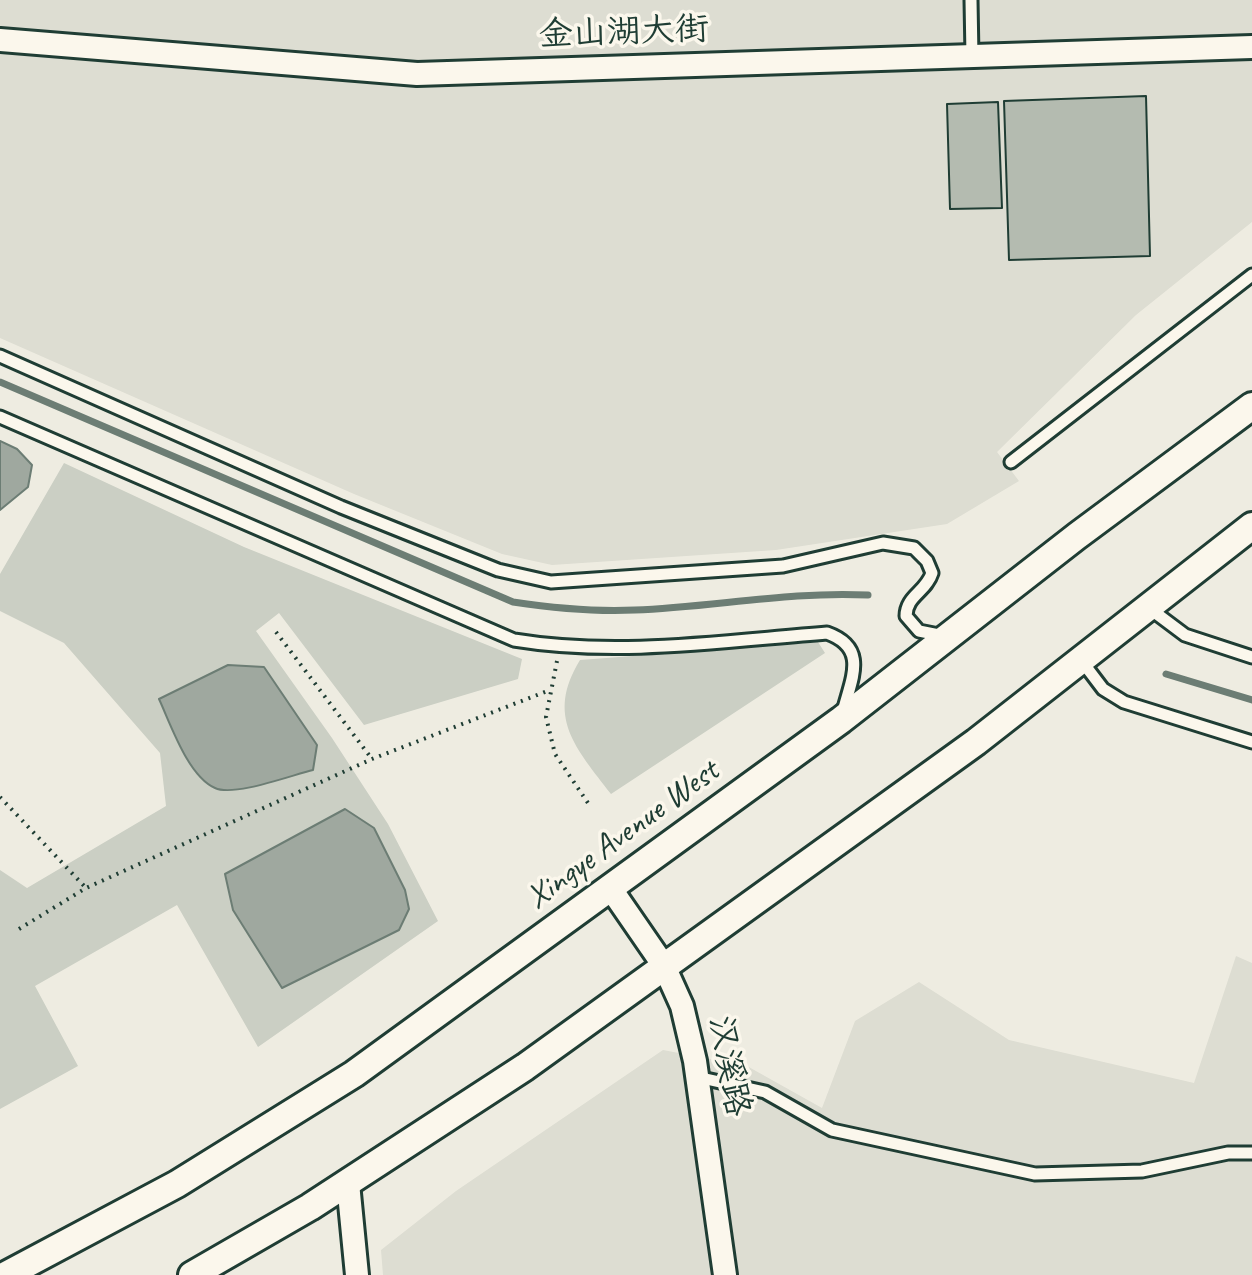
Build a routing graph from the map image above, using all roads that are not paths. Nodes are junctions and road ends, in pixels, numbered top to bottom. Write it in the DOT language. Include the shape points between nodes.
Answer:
graph roads {
  1 [pos="971,0"];
  2 [pos="0,40"];
  3 [pos="1252,47"];
  4 [pos="972,56"];
  5 [pos="1252,275"];
  6 [pos="0,356"];
  7 [pos="1252,406"];
  8 [pos="0,417"];
  9 [pos="1011,462"];
  10 [pos="1252,526"];
  11 [pos="1148,607"];
  12 [pos="948,637"];
  13 [pos="1252,657"];
  14 [pos="1081,660"];
  15 [pos="841,720"];
  16 [pos="1252,742"];
  17 [pos="611,889"];
  18 [pos="664,966"];
  19 [pos="697,1077"];
  20 [pos="1252,1153"];
  21 [pos="348,1183"];
  22 [pos="6,1275"];
  23 [pos="192,1275"];
  24 [pos="357,1275"];
  25 [pos="725,1275"];
  1 -- 4 [label="lane"];
  2 -- 4 [label="street, 金山湖大街" via="417,74"];
  3 -- 4 [label="street, 金山湖大街"];
  5 -- 9 [label="lane"];
  6 -- 12 [label="lane" via="341,507 498,570 551,582 783,566 883,543 914,548 932,573 929,584 908,602 906,616 919,631"];
  7 -- 12 [label="street, Xingye Avenue West"];
  8 -- 15 [label="lane" via="514,640 560,648 626,648 827,633 844,639 855,663"];
  10 -- 11 [label="street"];
  11 -- 13 [label="lane" via="1185,635"];
  11 -- 14 [label="street"];
  12 -- 15 [label="street, Xingye Avenue West"];
  14 -- 16 [label="lane" via="1103,689 1124,702"];
  14 -- 18 [label="street"];
  15 -- 17 [label="street, Xingye Avenue West"];
  17 -- 18 [label="street, 汉溪路"];
  17 -- 22 [label="street, Xingye Avenue West" via="354,1074 177,1184"];
  18 -- 19 [label="street, 汉溪路" via="682,1006"];
  18 -- 21 [label="street" via="525,1067"];
  19 -- 20 [label="lane" via="765,1092 832,1130 1035,1174 1142,1171"];
  19 -- 25 [label="street, 汉溪路"];
  21 -- 23 [label="street"];
  21 -- 24 [label="street"];
}
